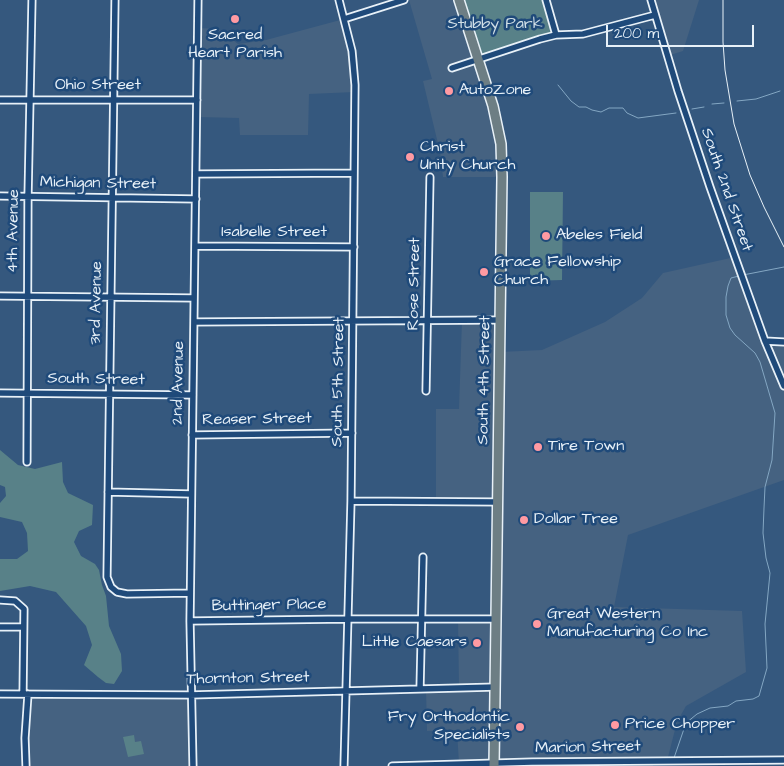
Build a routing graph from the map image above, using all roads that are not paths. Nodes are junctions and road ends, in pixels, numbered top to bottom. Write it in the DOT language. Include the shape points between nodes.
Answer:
graph roads {
  1 [pos="32,0"];
  2 [pos="115,0"];
  3 [pos="198,0"];
  4 [pos="339,0"];
  5 [pos="404,0"];
  6 [pos="459,0"];
  7 [pos="546,0"];
  8 [pos="651,0"];
  9 [pos="655,14"];
  10 [pos="344,19"];
  11 [pos="556,35"];
  12 [pos="479,59"];
  13 [pos="452,68"];
  14 [pos="113,99"];
  15 [pos="0,100"];
  16 [pos="30,100"];
  17 [pos="197,100"];
  18 [pos="354,173"];
  19 [pos="196,174"];
  20 [pos="430,178"];
  21 [pos="0,196"];
  22 [pos="28,197"];
  23 [pos="112,198"];
  24 [pos="196,199"];
  25 [pos="195,246"];
  26 [pos="354,247"];
  27 [pos="0,296"];
  28 [pos="28,297"];
  29 [pos="111,298"];
  30 [pos="194,298"];
  31 [pos="500,320"];
  32 [pos="428,321"];
  33 [pos="194,322"];
  34 [pos="354,322"];
  35 [pos="765,341"];
  36 [pos="784,342"];
  37 [pos="784,386"];
  38 [pos="426,391"];
  39 [pos="0,393"];
  40 [pos="28,393"];
  41 [pos="110,394"];
  42 [pos="193,395"];
  43 [pos="352,433"];
  44 [pos="192,435"];
  45 [pos="27,462"];
  46 [pos="108,492"];
  47 [pos="191,494"];
  48 [pos="351,501"];
  49 [pos="498,502"];
  50 [pos="423,557"];
  51 [pos="190,593"];
  52 [pos="0,600"];
  53 [pos="348,619"];
  54 [pos="421,619"];
  55 [pos="496,619"];
  56 [pos="190,621"];
  57 [pos="24,627"];
  58 [pos="0,628"];
  59 [pos="496,687"];
  60 [pos="420,689"];
  61 [pos="346,691"];
  62 [pos="0,694"];
  63 [pos="25,694"];
  64 [pos="190,694"];
  65 [pos="784,760"];
  66 [pos="532,764"];
  67 [pos="494,765"];
  68 [pos="26,766"];
  69 [pos="193,766"];
  70 [pos="344,766"];
  71 [pos="392,766"];
  72 [pos="419,766"];
  1 -- 16 [label="street, 4th Avenue"];
  2 -- 14 [label="street, 3rd Avenue"];
  3 -- 17 [label="street, 2nd Avenue"];
  4 -- 10 [label="street, South 5th Street"];
  5 -- 10 [label="street"];
  6 -- 12 [label="highway, South 4th Street"];
  7 -- 11 [label="street"];
  8 -- 9 [label="street, South 2nd Street"];
  9 -- 11 [label="street" via="583,34"];
  9 -- 35 [label="street, South 2nd Street" via="680,99"];
  10 -- 18 [label="street, South 5th Street" via="352,51 355,85"];
  11 -- 12 [label="street"];
  12 -- 13 [label="street"];
  12 -- 31 [label="highway, South 4th Street" via="501,144"];
  14 -- 16 [label="street, Ohio Street"];
  14 -- 17 [label="street, Ohio Street"];
  14 -- 23 [label="street, 3rd Avenue"];
  15 -- 16 [label="street, Ohio Street"];
  16 -- 22 [label="street, 4th Avenue"];
  17 -- 19 [label="street, 2nd Avenue"];
  18 -- 19 [label="street"];
  18 -- 26 [label="street, South 5th Street"];
  19 -- 24 [label="street, 2nd Avenue"];
  20 -- 32 [label="street, Rose Street"];
  21 -- 22 [label="street, Michigan Street"];
  22 -- 23 [label="street, Michigan Street"];
  22 -- 28 [label="street, 4th Avenue"];
  23 -- 24 [label="street, Michigan Street"];
  23 -- 29 [label="street, 3rd Avenue"];
  24 -- 25 [label="street, 2nd Avenue"];
  25 -- 26 [label="street, Isabelle Street"];
  25 -- 30 [label="street, 2nd Avenue"];
  26 -- 34 [label="street, South 5th Street"];
  27 -- 28 [label="street"];
  28 -- 29 [label="street"];
  28 -- 40 [label="street, 4th Avenue"];
  29 -- 30 [label="street"];
  29 -- 41 [label="street, 3rd Avenue"];
  30 -- 33 [label="street, 2nd Avenue"];
  31 -- 32 [label="street"];
  31 -- 49 [label="highway, South 4th Street"];
  32 -- 34 [label="street"];
  32 -- 38 [label="street, Rose Street"];
  33 -- 34 [label="street"];
  33 -- 42 [label="street, 2nd Avenue"];
  34 -- 43 [label="street, South 5th Street"];
  35 -- 36 [label="street"];
  35 -- 37 [label="street, South 2nd Street"];
  39 -- 40 [label="street, South Street"];
  40 -- 41 [label="street, South Street"];
  40 -- 45 [label="street, 4th Avenue"];
  41 -- 42 [label="street, South Street"];
  41 -- 46 [label="street, 3rd Avenue"];
  42 -- 44 [label="street, 2nd Avenue"];
  43 -- 44 [label="street, Reaser Street"];
  43 -- 48 [label="street, South 5th Street"];
  44 -- 47 [label="street, 2nd Avenue"];
  46 -- 47 [label="street"];
  46 -- 51 [label="street, 3rd Avenue" via="110,587 127,594"];
  47 -- 51 [label="street, 2nd Avenue"];
  48 -- 49 [label="street"];
  48 -- 53 [label="street, South 5th Street"];
  49 -- 55 [label="highway, South 4th Street"];
  50 -- 54 [label="street"];
  51 -- 56 [label="street, 2nd Avenue"];
  52 -- 57 [label="street" via="20,604 24,609"];
  53 -- 54 [label="street, Buttinger Place"];
  53 -- 56 [label="street, Buttinger Place"];
  53 -- 61 [label="street, South 5th Street"];
  54 -- 55 [label="street, Buttinger Place"];
  54 -- 60 [label="street"];
  55 -- 59 [label="highway, South 4th Street"];
  56 -- 64 [label="street, 2nd Avenue"];
  57 -- 58 [label="street"];
  57 -- 63 [label="street"];
  59 -- 60 [label="street, Thornton Street"];
  59 -- 67 [label="highway, South 4th Street"];
  60 -- 61 [label="street, Thornton Street"];
  61 -- 64 [label="street, Thornton Street"];
  61 -- 70 [label="street, South 5th Street"];
  62 -- 63 [label="street, Thornton Street"];
  63 -- 64 [label="street, Thornton Street"];
  63 -- 68 [label="street"];
  64 -- 69 [label="street, 2nd Avenue"];
  65 -- 66 [label="street, Marion Street"];
  66 -- 67 [label="street, Marion Street"];
  67 -- 72 [label="street, Marion Street"];
  71 -- 72 [label="street, Marion Street"];
}
